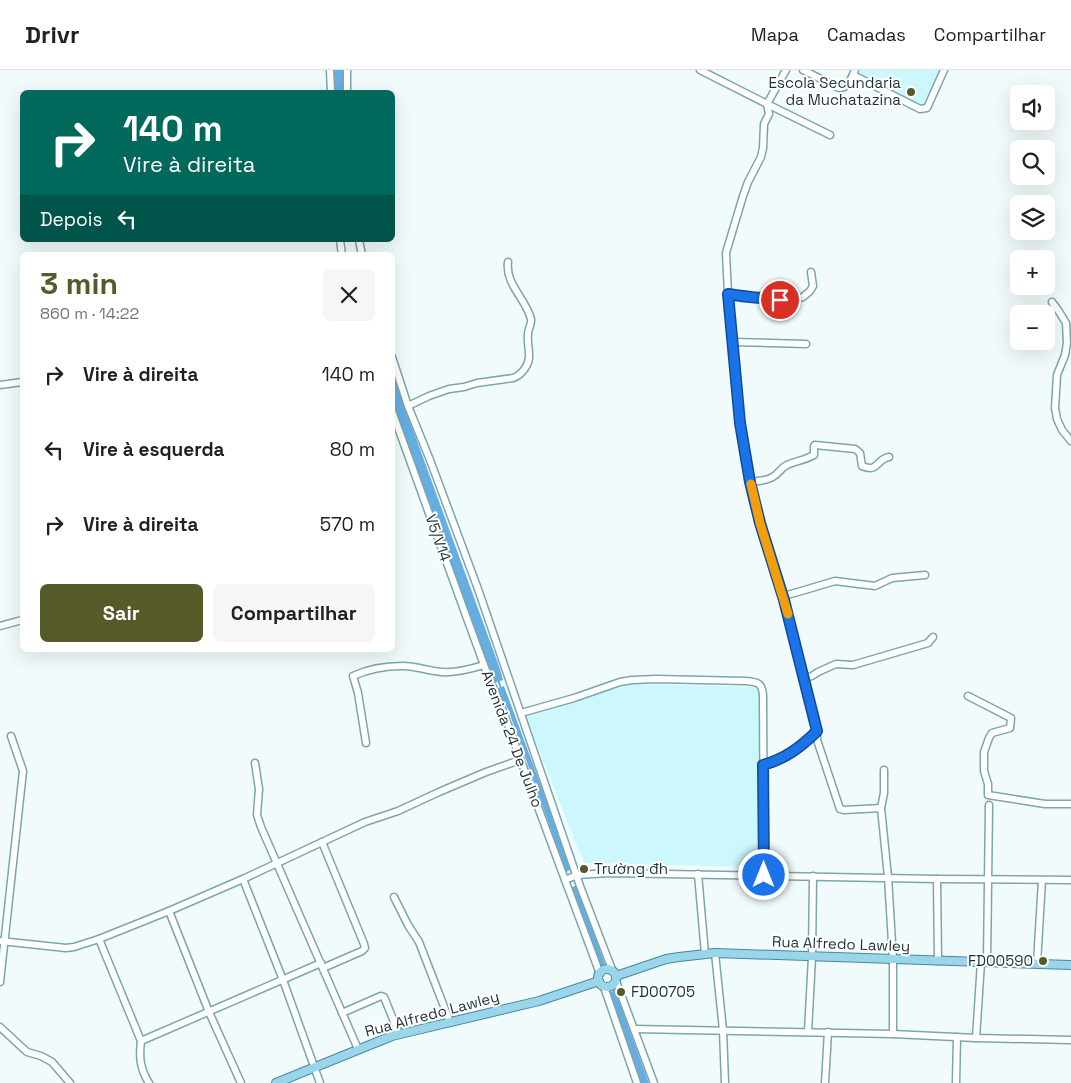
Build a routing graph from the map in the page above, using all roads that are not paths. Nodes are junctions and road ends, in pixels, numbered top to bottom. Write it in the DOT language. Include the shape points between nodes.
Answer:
graph roads {
  1 [pos="330,70"];
  2 [pos="347,70"];
  3 [pos="700,70"];
  4 [pos="786,70"];
  5 [pos="803,70"];
  6 [pos="944,70"];
  7 [pos="854,73"];
  8 [pos="331,90"];
  9 [pos="347,90"];
  10 [pos="767,104"];
  11 [pos="830,135"];
  12 [pos="508,262"];
  13 [pos="811,272"];
  14 [pos="728,294"];
  15 [pos="1052,302"];
  16 [pos="733,342"];
  17 [pos="806,344"];
  18 [pos="395,365"];
  19 [pos="20,382"];
  20 [pos="0,385"];
  21 [pos="408,406"];
  22 [pos="395,419"];
  23 [pos="1071,441"];
  24 [pos="889,457"];
  25 [pos="750,482"];
  26 [pos="925,575"];
  27 [pos="783,596"];
  28 [pos="20,621"];
  29 [pos="0,626"];
  30 [pos="933,637"];
  31 [pos="484,665"];
  32 [pos="804,678"];
  33 [pos="968,696"];
  34 [pos="521,713"];
  35 [pos="817,731"];
  36 [pos="11,736"];
  37 [pos="366,743"];
  38 [pos="520,760"];
  39 [pos="255,763"];
  40 [pos="763,765"];
  41 [pos="884,770"];
  42 [pos="1071,804"];
  43 [pos="989,805"];
  44 [pos="882,808"];
  45 [pos="322,842"];
  46 [pos="277,863"];
  47 [pos="698,874"];
  48 [pos="577,875"];
  49 [pos="764,875"];
  50 [pos="813,876"];
  51 [pos="888,877"];
  52 [pos="243,879"];
  53 [pos="937,879"];
  54 [pos="565,880"];
  55 [pos="988,880"];
  56 [pos="1042,880"];
  57 [pos="1071,880"];
  58 [pos="394,897"];
  59 [pos="169,911"];
  60 [pos="100,939"];
  61 [pos="2,942"];
  62 [pos="715,953"];
  63 [pos="705,954"];
  64 [pos="812,957"];
  65 [pos="893,959"];
  66 [pos="938,961"];
  67 [pos="984,962"];
  68 [pos="1037,963"];
  69 [pos="1070,964"];
  70 [pos="322,966"];
  71 [pos="615,976"];
  72 [pos="283,980"];
  73 [pos="601,980"];
  74 [pos="0,982"];
  75 [pos="209,1012"];
  76 [pos="342,1013"];
  77 [pos="450,1022"];
  78 [pos="0,1027"];
  79 [pos="634,1029"];
  80 [pos="723,1030"];
  81 [pos="808,1032"];
  82 [pos="828,1032"];
  83 [pos="399,1034"];
  84 [pos="893,1034"];
  85 [pos="957,1037"];
  86 [pos="976,1038"];
  87 [pos="1071,1040"];
  88 [pos="142,1041"];
  89 [pos="358,1049"];
  90 [pos="315,1066"];
  91 [pos="70,1083"];
  92 [pos="149,1083"];
  93 [pos="240,1083"];
  94 [pos="276,1083"];
  95 [pos="320,1083"];
  96 [pos="637,1083"];
  97 [pos="654,1083"];
  98 [pos="725,1083"];
  99 [pos="825,1083"];
  100 [pos="956,1083"];
  1 -- 8 [label="street"];
  2 -- 9 [label="street"];
  3 -- 10 [label="street"];
  4 -- 10 [label="street"];
  5 -- 7 [label="street" via="843,89"];
  6 -- 7 [label="street" via="923,109"];
  10 -- 11 [label="street"];
  10 -- 14 [label="street" via="769,114 764,124 761,157 748,182 726,253"];
  12 -- 21 [label="street" via="509,276 531,320 527,340 529,361 522,372 513,378 438,392"];
  13 -- 14 [label="street" via="813,286 810,291 789,301"];
  14 -- 16 [label="street"];
  15 -- 23 [label="street" via="1066,323 1068,343 1057,374 1055,408 1062,430"];
  16 -- 17 [label="street"];
  16 -- 25 [label="street" via="740,423"];
  18 -- 21 [label="street"];
  19 -- 20 [label="street"];
  21 -- 34 [label="street"];
  22 -- 31 [label="street, V5/V14"];
  24 -- 25 [label="street" via="871,468 862,466 860,453 855,449 815,445 814,455 806,460 788,465 768,479"];
  25 -- 27 [label="street"];
  26 -- 27 [label="street" via="892,578 875,586 835,580"];
  27 -- 32 [label="street"];
  28 -- 29 [label="street"];
  30 -- 32 [label="street" via="928,643 853,665 836,664"];
  31 -- 37 [label="street, Avenida 24 De Julho" via="459,672 402,666 353,676"];
  31 -- 38 [label="street, Avenida 24 De Julho"];
  32 -- 35 [label="street"];
  33 -- 42 [label="street" via="1011,718 1010,728 992,733 984,752 988,795 1045,804"];
  34 -- 40 [label="street" via="632,680 754,682 760,684 763,695"];
  34 -- 48 [label="street"];
  35 -- 40 [label="street" via="791,753"];
  35 -- 44 [label="street" via="817,740 840,809"];
  36 -- 61 [label="street" via="23,771"];
  38 -- 45 [label="street"];
  38 -- 54 [label="street, Avenida 24 De Julho"];
  39 -- 46 [label="street" via="259,789 257,815"];
  40 -- 49 [label="street"];
  41 -- 44 [label="street"];
  43 -- 55 [label="street"];
  44 -- 51 [label="street"];
  45 -- 46 [label="street"];
  45 -- 70 [label="street" via="365,948"];
  46 -- 52 [label="street"];
  46 -- 70 [label="street"];
  47 -- 48 [label="street"];
  47 -- 49 [label="street"];
  47 -- 63 [label="street"];
  48 -- 54 [label="street"];
  48 -- 71 [label="street"];
  49 -- 50 [label="street"];
  50 -- 51 [label="street"];
  50 -- 64 [label="street"];
  51 -- 53 [label="street"];
  51 -- 65 [label="street"];
  52 -- 59 [label="street"];
  52 -- 72 [label="street"];
  53 -- 55 [label="street"];
  53 -- 66 [label="street"];
  54 -- 73 [label="street, Avenida 24 De Julho"];
  55 -- 56 [label="street"];
  55 -- 67 [label="street"];
  56 -- 57 [label="street"];
  56 -- 68 [label="street"];
  58 -- 77 [label="street" via="419,942"];
  59 -- 60 [label="street"];
  59 -- 75 [label="street"];
  60 -- 61 [label="street" via="74,947"];
  60 -- 88 [label="street"];
  61 -- 74 [label="street"];
  62 -- 63 [label="main road, Rua Alfredo Lawley"];
  62 -- 64 [label="main road, Rua Alfredo Lawley"];
  62 -- 80 [label="street"];
  63 -- 71 [label="main road, Rua Alfredo Lawley" via="666,959"];
  64 -- 65 [label="main road, Rua Alfredo Lawley"];
  64 -- 81 [label="street"];
  65 -- 66 [label="main road, Rua Alfredo Lawley"];
  65 -- 84 [label="street"];
  66 -- 67 [label="main road, Rua Alfredo Lawley"];
  67 -- 68 [label="main road, Rua Alfredo Lawley"];
  67 -- 86 [label="street"];
  68 -- 69 [label="main road, Rua Alfredo Lawley"];
  70 -- 72 [label="street"];
  70 -- 76 [label="street"];
  71 -- 73 [label="main road" via="606,970"];
  71 -- 73 [label="main road" via="611,986"];
  71 -- 79 [label="street"];
  72 -- 75 [label="street"];
  72 -- 90 [label="street"];
  73 -- 77 [label="main road, Rua Alfredo Lawley" via="539,1001"];
  73 -- 96 [label="street, Avenida 24 De Julho"];
  75 -- 88 [label="street"];
  75 -- 93 [label="street"];
  76 -- 83 [label="street" via="384,997"];
  76 -- 89 [label="street"];
  77 -- 83 [label="main road, Rua Alfredo Lawley"];
  78 -- 91 [label="street" via="27,1052 52,1062"];
  79 -- 80 [label="street"];
  79 -- 97 [label="street"];
  80 -- 81 [label="street"];
  80 -- 98 [label="street"];
  81 -- 82 [label="street"];
  82 -- 84 [label="street"];
  82 -- 99 [label="street"];
  83 -- 89 [label="main road, Rua Alfredo Lawley"];
  84 -- 85 [label="street"];
  85 -- 86 [label="street"];
  85 -- 100 [label="street"];
  86 -- 87 [label="street"];
  88 -- 92 [label="street" via="140,1064"];
  89 -- 90 [label="main road, Rua Alfredo Lawley"];
  90 -- 94 [label="main road, Rua Alfredo Lawley"];
  90 -- 95 [label="street"];
}
